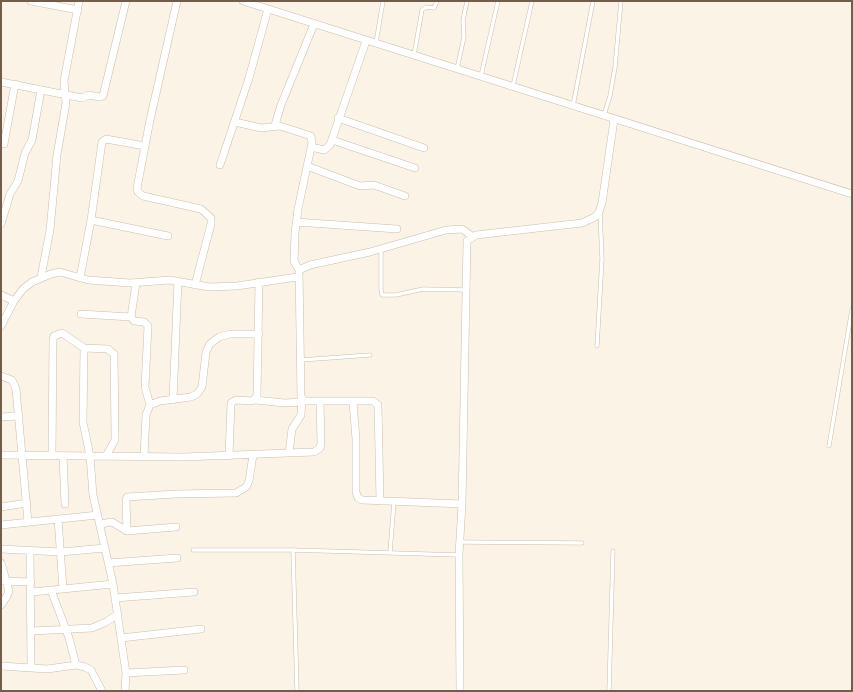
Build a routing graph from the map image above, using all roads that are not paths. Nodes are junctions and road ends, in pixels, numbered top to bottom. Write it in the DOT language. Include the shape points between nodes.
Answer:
graph roads {
  1 [pos="32,1"];
  2 [pos="79,1"];
  3 [pos="126,1"];
  4 [pos="177,1"];
  5 [pos="243,1"];
  6 [pos="383,1"];
  7 [pos="437,1"];
  8 [pos="467,1"];
  9 [pos="498,1"];
  10 [pos="532,1"];
  11 [pos="593,1"];
  12 [pos="621,1"];
  13 [pos="268,9"];
  14 [pos="78,10"];
  15 [pos="314,24"];
  16 [pos="366,41"];
  17 [pos="376,44"];
  18 [pos="414,55"];
  19 [pos="457,70"];
  20 [pos="480,77"];
  21 [pos="1,82"];
  22 [pos="15,84"];
  23 [pos="513,87"];
  24 [pos="41,90"];
  25 [pos="66,94"];
  26 [pos="573,106"];
  27 [pos="603,116"];
  28 [pos="338,118"];
  29 [pos="614,120"];
  30 [pos="235,122"];
  31 [pos="275,125"];
  32 [pos="332,140"];
  33 [pos="4,144"];
  34 [pos="146,146"];
  35 [pos="311,147"];
  36 [pos="424,148"];
  37 [pos="220,165"];
  38 [pos="307,166"];
  39 [pos="415,168"];
  40 [pos="852,194"];
  41 [pos="405,196"];
  42 [pos="600,212"];
  43 [pos="91,220"];
  44 [pos="296,222"];
  45 [pos="1,224"];
  46 [pos="397,229"];
  47 [pos="168,236"];
  48 [pos="472,236"];
  49 [pos="381,249"];
  50 [pos="298,274"];
  51 [pos="41,277"];
  52 [pos="80,278"];
  53 [pos="178,281"];
  54 [pos="259,282"];
  55 [pos="136,283"];
  56 [pos="195,285"];
  57 [pos="466,290"];
  58 [pos="1,295"];
  59 [pos="14,300"];
  60 [pos="852,309"];
  61 [pos="81,314"];
  62 [pos="132,316"];
  63 [pos="1,326"];
  64 [pos="259,334"];
  65 [pos="596,346"];
  66 [pos="84,348"];
  67 [pos="370,355"];
  68 [pos="300,360"];
  69 [pos="1,376"];
  70 [pos="173,400"];
  71 [pos="256,400"];
  72 [pos="302,401"];
  73 [pos="320,402"];
  74 [pos="353,402"];
  75 [pos="150,405"];
  76 [pos="19,416"];
  77 [pos="1,417"];
  78 [pos="828,446"];
  79 [pos="289,453"];
  80 [pos="1,455"];
  81 [pos="22,455"];
  82 [pos="253,455"];
  83 [pos="52,456"];
  84 [pos="63,456"];
  85 [pos="90,456"];
  86 [pos="106,456"];
  87 [pos="144,456"];
  88 [pos="229,456"];
  89 [pos="380,501"];
  90 [pos="394,502"];
  91 [pos="27,503"];
  92 [pos="65,504"];
  93 [pos="462,504"];
  94 [pos="1,507"];
  95 [pos="98,515"];
  96 [pos="58,519"];
  97 [pos="28,522"];
  98 [pos="100,524"];
  99 [pos="1,525"];
  100 [pos="176,527"];
  101 [pos="127,531"];
  102 [pos="460,542"];
  103 [pos="582,543"];
  104 [pos="105,548"];
  105 [pos="1,549"];
  106 [pos="193,550"];
  107 [pos="293,550"];
  108 [pos="30,551"];
  109 [pos="613,551"];
  110 [pos="61,552"];
  111 [pos="390,552"];
  112 [pos="459,555"];
  113 [pos="177,558"];
  114 [pos="1,563"];
  115 [pos="108,563"];
  116 [pos="3,581"];
  117 [pos="31,582"];
  118 [pos="113,584"];
  119 [pos="63,589"];
  120 [pos="51,590"];
  121 [pos="32,592"];
  122 [pos="194,592"];
  123 [pos="115,598"];
  124 [pos="1,605"];
  125 [pos="118,614"];
  126 [pos="66,629"];
  127 [pos="201,630"];
  128 [pos="32,631"];
  129 [pos="121,638"];
  130 [pos="76,665"];
  131 [pos="1,666"];
  132 [pos="31,667"];
  133 [pos="184,670"];
  134 [pos="126,673"];
  135 [pos="102,691"];
  136 [pos="125,691"];
  137 [pos="296,691"];
  138 [pos="460,691"];
  139 [pos="609,691"];
  1 -- 14 [label="street"];
  2 -- 14 [label="street"];
  3 -- 25 [label="street" via="103,96 100,98 90,95 82,98"];
  4 -- 34 [label="street"];
  5 -- 13 [label="street"];
  6 -- 17 [label="lane"];
  7 -- 18 [label="lane" via="434,8 426,7 422,10"];
  8 -- 19 [label="lane" via="463,20 464,37"];
  9 -- 20 [label="lane"];
  10 -- 23 [label="lane"];
  11 -- 26 [label="lane"];
  12 -- 27 [label="lane" via="615,67 610,96"];
  13 -- 15 [label="street"];
  13 -- 30 [label="street" via="250,78"];
  14 -- 25 [label="street" via="64,81"];
  15 -- 16 [label="street"];
  15 -- 31 [label="street"];
  16 -- 17 [label="street"];
  16 -- 28 [label="street"];
  17 -- 18 [label="street"];
  18 -- 19 [label="street"];
  19 -- 20 [label="street"];
  20 -- 23 [label="street"];
  21 -- 22 [label="street"];
  22 -- 24 [label="street"];
  22 -- 33 [label="street"];
  23 -- 26 [label="street"];
  24 -- 25 [label="street"];
  24 -- 45 [label="street" via="32,140 25,153 18,181 10,194"];
  25 -- 51 [label="street" via="50,230"];
  26 -- 27 [label="street"];
  27 -- 29 [label="street"];
  28 -- 32 [label="street"];
  28 -- 36 [label="street"];
  29 -- 40 [label="street" via="633,123"];
  29 -- 42 [label="street"];
  30 -- 31 [label="street" via="262,128"];
  30 -- 37 [label="street"];
  31 -- 35 [label="street" via="308,134 312,139"];
  32 -- 35 [label="street" via="324,150"];
  32 -- 39 [label="street"];
  34 -- 43 [label="street" via="106,139 102,142"];
  34 -- 56 [label="street" via="138,192 143,196 201,209 211,218"];
  35 -- 38 [label="street"];
  38 -- 41 [label="street" via="360,186 374,185"];
  38 -- 44 [label="street"];
  42 -- 48 [label="street" via="582,223"];
  42 -- 65 [label="lane" via="602,259"];
  43 -- 47 [label="street"];
  43 -- 52 [label="street"];
  44 -- 46 [label="street"];
  44 -- 50 [label="street" via="293,255"];
  48 -- 49 [label="street" via="466,230 456,228"];
  48 -- 57 [label="street" via="466,246"];
  49 -- 50 [label="street" via="310,265"];
  49 -- 57 [label="lane" via="382,295 396,295 423,289"];
  50 -- 54 [label="street"];
  50 -- 68 [label="street"];
  51 -- 52 [label="street" via="60,272"];
  51 -- 59 [label="street" via="23,289"];
  52 -- 55 [label="street"];
  53 -- 55 [label="street" via="161,279"];
  53 -- 56 [label="street"];
  53 -- 70 [label="street"];
  54 -- 56 [label="street" via="223,287"];
  54 -- 64 [label="street"];
  55 -- 62 [label="street"];
  57 -- 93 [label="street"];
  58 -- 59 [label="street"];
  59 -- 63 [label="street"];
  60 -- 78 [label="lane"];
  61 -- 62 [label="street"];
  62 -- 75 [label="street" via="134,321 144,322 148,326 145,387"];
  64 -- 70 [label="street" via="230,334 210,344 206,352 202,387 191,397"];
  64 -- 71 [label="street"];
  66 -- 83 [label="street" via="62,333 54,336 52,340"];
  66 -- 85 [label="street" via="83,422"];
  66 -- 86 [label="street" via="108,349 114,354 115,440"];
  67 -- 68 [label="lane"];
  68 -- 72 [label="street"];
  69 -- 76 [label="street" via="15,384"];
  70 -- 75 [label="street" via="160,400"];
  71 -- 72 [label="street" via="285,403"];
  71 -- 88 [label="street" via="231,402"];
  72 -- 73 [label="street"];
  72 -- 79 [label="street" via="301,415 292,430"];
  73 -- 74 [label="street"];
  73 -- 79 [label="street" via="320,448 314,452"];
  74 -- 89 [label="street" via="356,492 362,500"];
  74 -- 89 [label="street" via="376,402 380,409"];
  75 -- 87 [label="street" via="146,415"];
  76 -- 77 [label="street"];
  76 -- 81 [label="street"];
  79 -- 82 [label="street"];
  80 -- 81 [label="street"];
  81 -- 83 [label="street"];
  81 -- 91 [label="street"];
  82 -- 88 [label="street"];
  82 -- 101 [label="street" via="249,482 236,493 127,497"];
  83 -- 84 [label="street"];
  84 -- 85 [label="street"];
  84 -- 92 [label="street"];
  85 -- 86 [label="street"];
  85 -- 95 [label="street" via="91,481"];
  86 -- 87 [label="street"];
  87 -- 88 [label="street"];
  89 -- 90 [label="street"];
  90 -- 93 [label="street"];
  90 -- 111 [label="lane"];
  91 -- 94 [label="street"];
  91 -- 97 [label="street"];
  93 -- 102 [label="street"];
  95 -- 96 [label="street"];
  95 -- 98 [label="street"];
  96 -- 97 [label="street"];
  96 -- 110 [label="street"];
  97 -- 99 [label="street"];
  98 -- 101 [label="street" via="112,522"];
  98 -- 104 [label="street"];
  100 -- 101 [label="street"];
  102 -- 103 [label="lane"];
  102 -- 112 [label="street"];
  104 -- 110 [label="street"];
  104 -- 115 [label="street"];
  105 -- 108 [label="street"];
  106 -- 107 [label="lane"];
  107 -- 111 [label="lane"];
  107 -- 137 [label="lane"];
  108 -- 110 [label="street"];
  108 -- 117 [label="street"];
  109 -- 139 [label="lane"];
  110 -- 119 [label="street"];
  111 -- 112 [label="lane"];
  112 -- 138 [label="street"];
  113 -- 115 [label="street"];
  114 -- 116 [label="street"];
  115 -- 118 [label="street"];
  116 -- 117 [label="street"];
  116 -- 124 [label="street" via="9,591"];
  117 -- 121 [label="street"];
  118 -- 119 [label="street"];
  118 -- 123 [label="street"];
  119 -- 120 [label="street"];
  120 -- 121 [label="street"];
  120 -- 126 [label="street"];
  121 -- 128 [label="street"];
  122 -- 123 [label="street"];
  123 -- 125 [label="street"];
  125 -- 126 [label="street" via="100,626"];
  125 -- 129 [label="street"];
  126 -- 128 [label="street"];
  126 -- 130 [label="street"];
  127 -- 129 [label="street"];
  128 -- 132 [label="street"];
  129 -- 134 [label="street"];
  130 -- 132 [label="street" via="47,669"];
  130 -- 135 [label="street" via="91,670"];
  131 -- 132 [label="street"];
  133 -- 134 [label="street"];
  134 -- 136 [label="street"];
}
